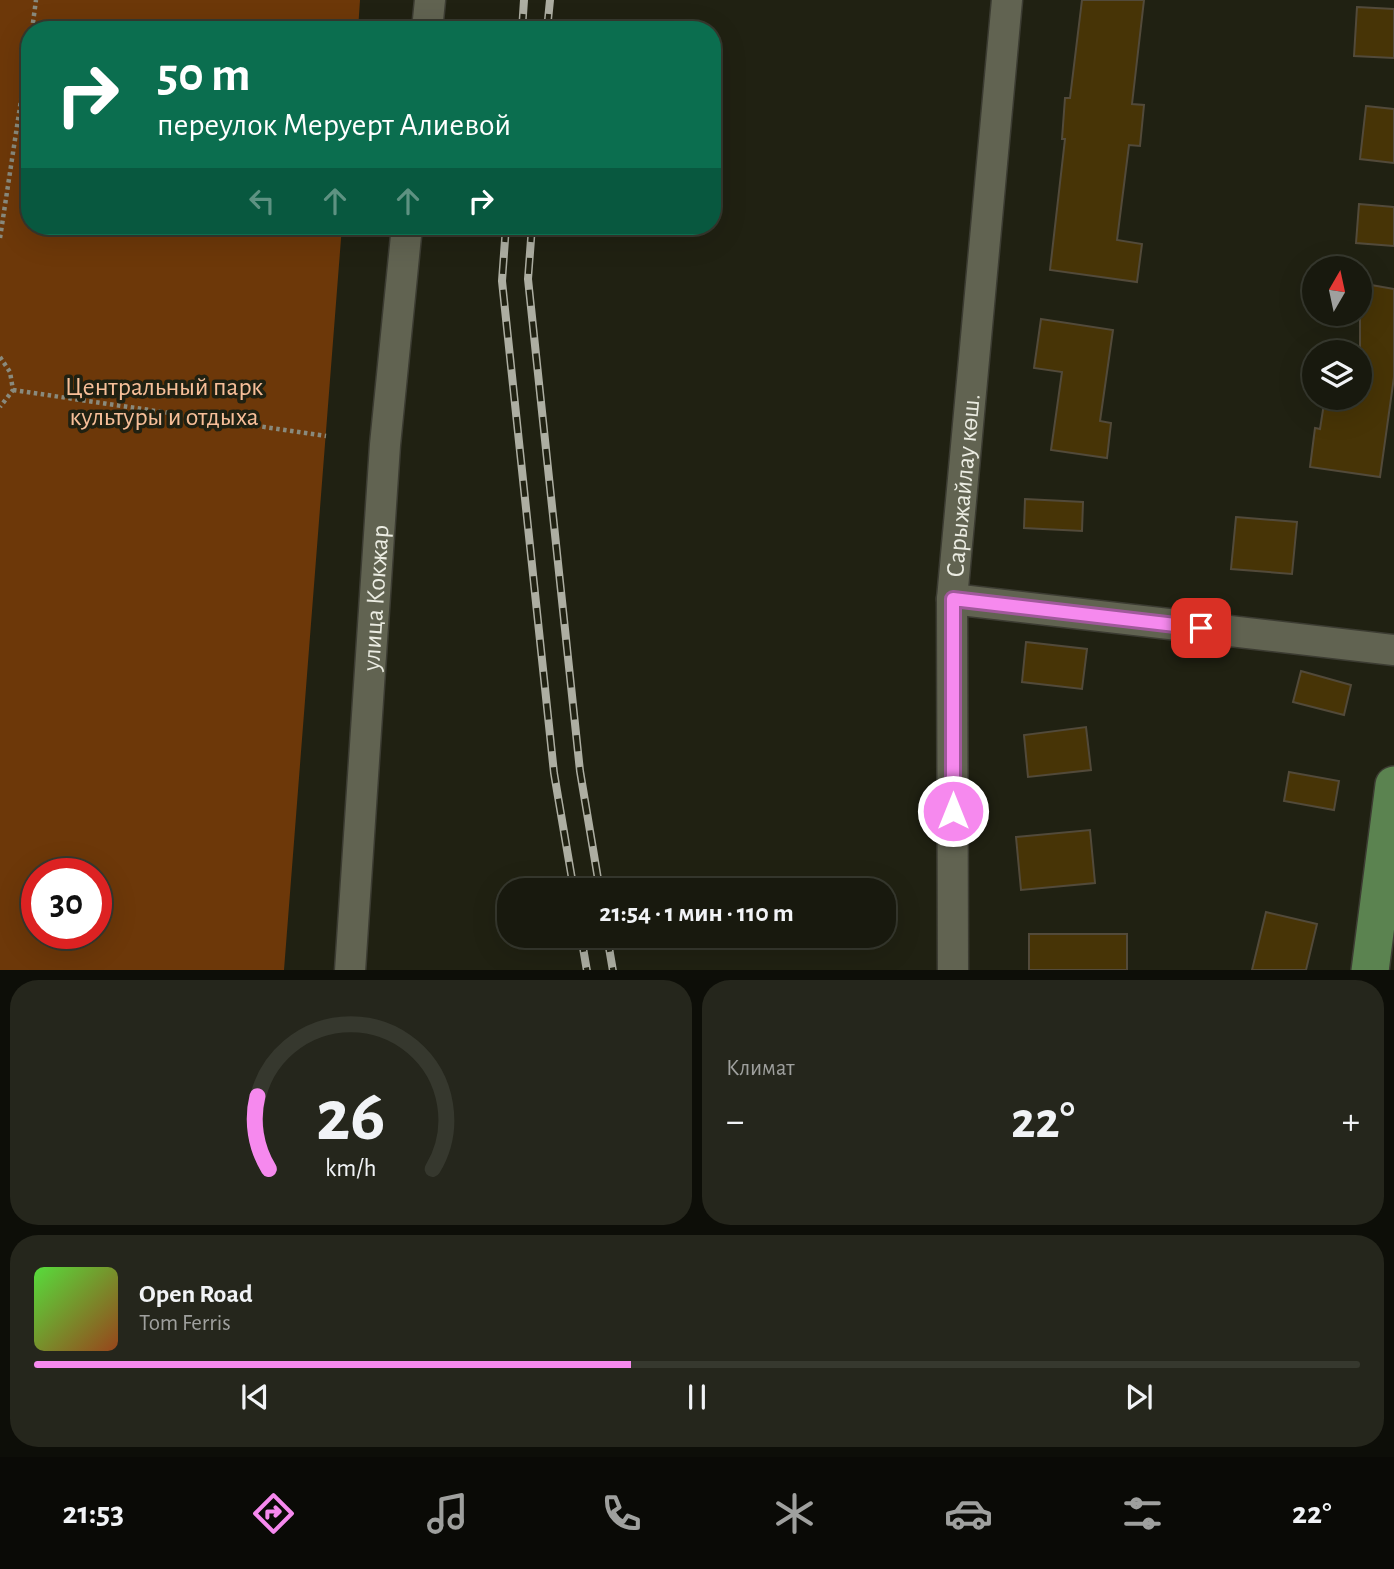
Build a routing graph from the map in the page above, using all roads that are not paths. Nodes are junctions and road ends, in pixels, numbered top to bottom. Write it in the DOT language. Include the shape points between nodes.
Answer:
graph roads {
  1 [pos="430,0"];
  2 [pos="1007,0"];
  3 [pos="428,21"];
  4 [pos="406,235"];
  5 [pos="953,599"];
  6 [pos="1394,650"];
  7 [pos="1394,785"];
  8 [pos="350,970"];
  9 [pos="953,970"];
  10 [pos="1370,970"];
  1 -- 3 [label="street"];
  2 -- 5 [label="street, Сарыжайлау көш."];
  4 -- 8 [label="street, улица Кокжар" via="385,445"];
  5 -- 6 [label="street"];
  5 -- 9 [label="street, Сарыжайлау көш."];
  7 -- 10 [label="main road"];
}
